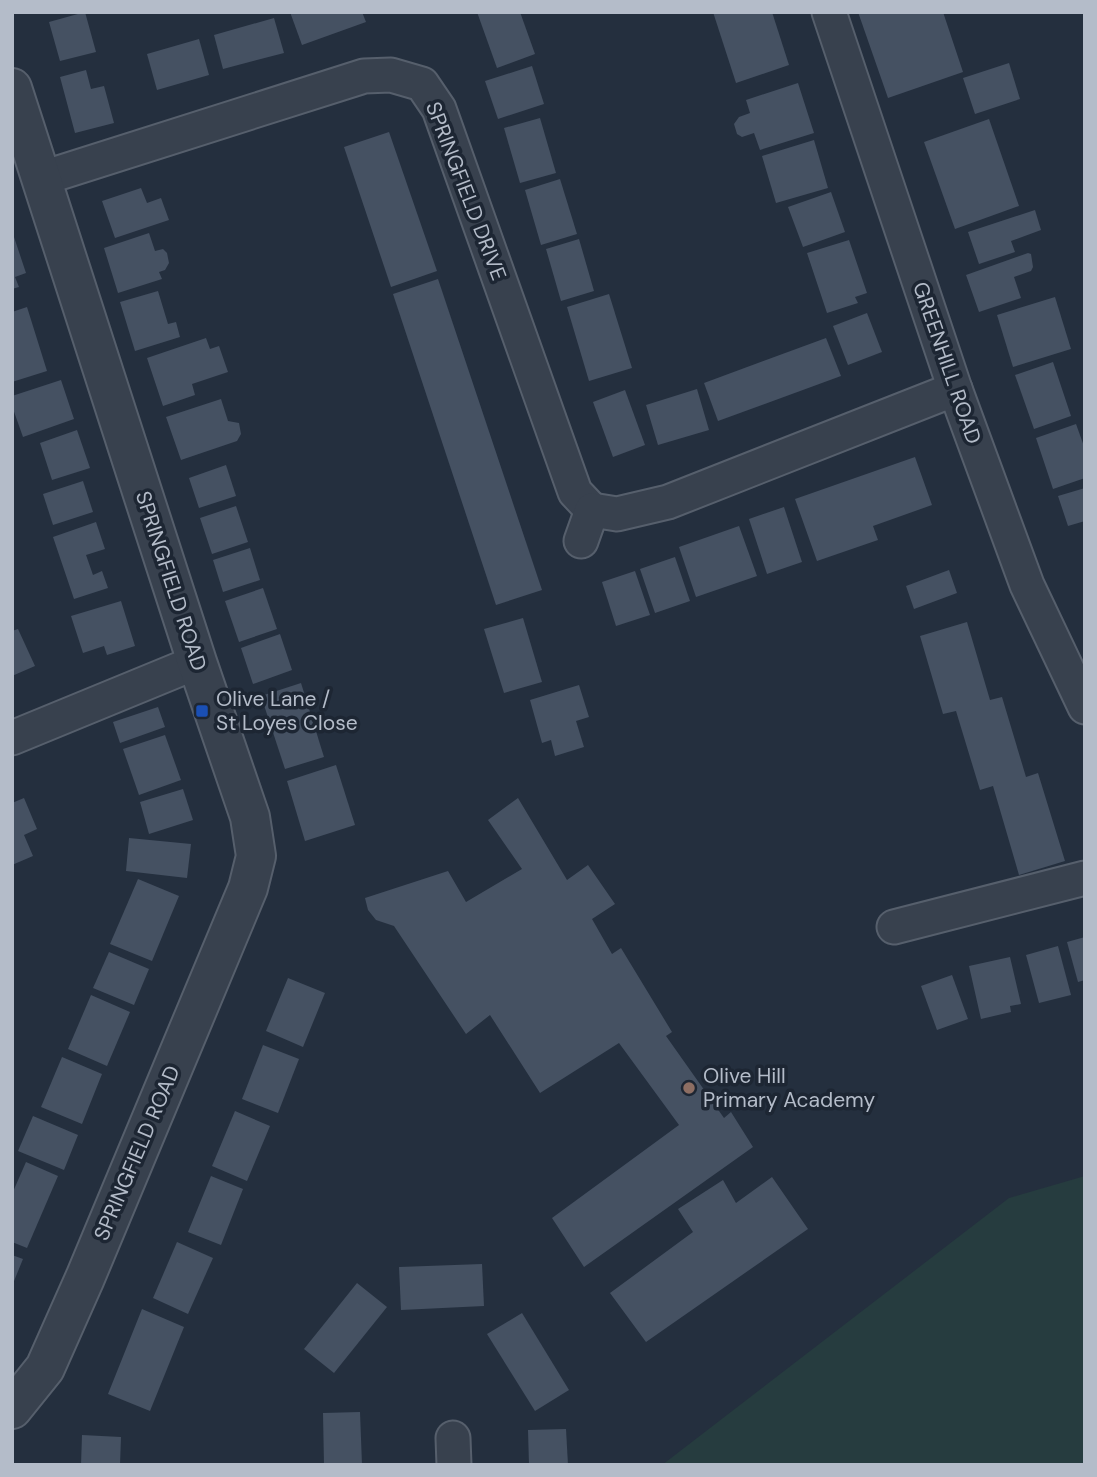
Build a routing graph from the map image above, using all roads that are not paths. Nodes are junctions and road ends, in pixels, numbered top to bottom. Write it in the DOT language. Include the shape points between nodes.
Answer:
graph roads {
  1 [pos="829,12"];
  2 [pos="12,88"];
  3 [pos="30,168"];
  4 [pos="955,389"];
  5 [pos="592,510"];
  6 [pos="581,541"];
  7 [pos="197,662"];
  8 [pos="1085,707"];
  9 [pos="12,738"];
  10 [pos="1085,878"];
  11 [pos="894,927"];
  12 [pos="12,1409"];
  1 -- 4 [label="street, GREENHILL ROAD"];
  2 -- 3 [label="street, SPRINGFIELD ROAD"];
  3 -- 5 [label="street, SPRINGFIELD DRIVE" via="364,76 391,75 422,84 439,108 575,492"];
  3 -- 7 [label="street, SPRINGFIELD ROAD"];
  4 -- 5 [label="street" via="668,502 617,514"];
  4 -- 8 [label="street, GREENHILL ROAD" via="1027,585"];
  5 -- 6 [label="street"];
  7 -- 9 [label="street"];
  7 -- 12 [label="street, SPRINGFIELD ROAD" via="250,817 256,856 242,901 75,1301 45,1368"];
  10 -- 11 [label="street"];
}
